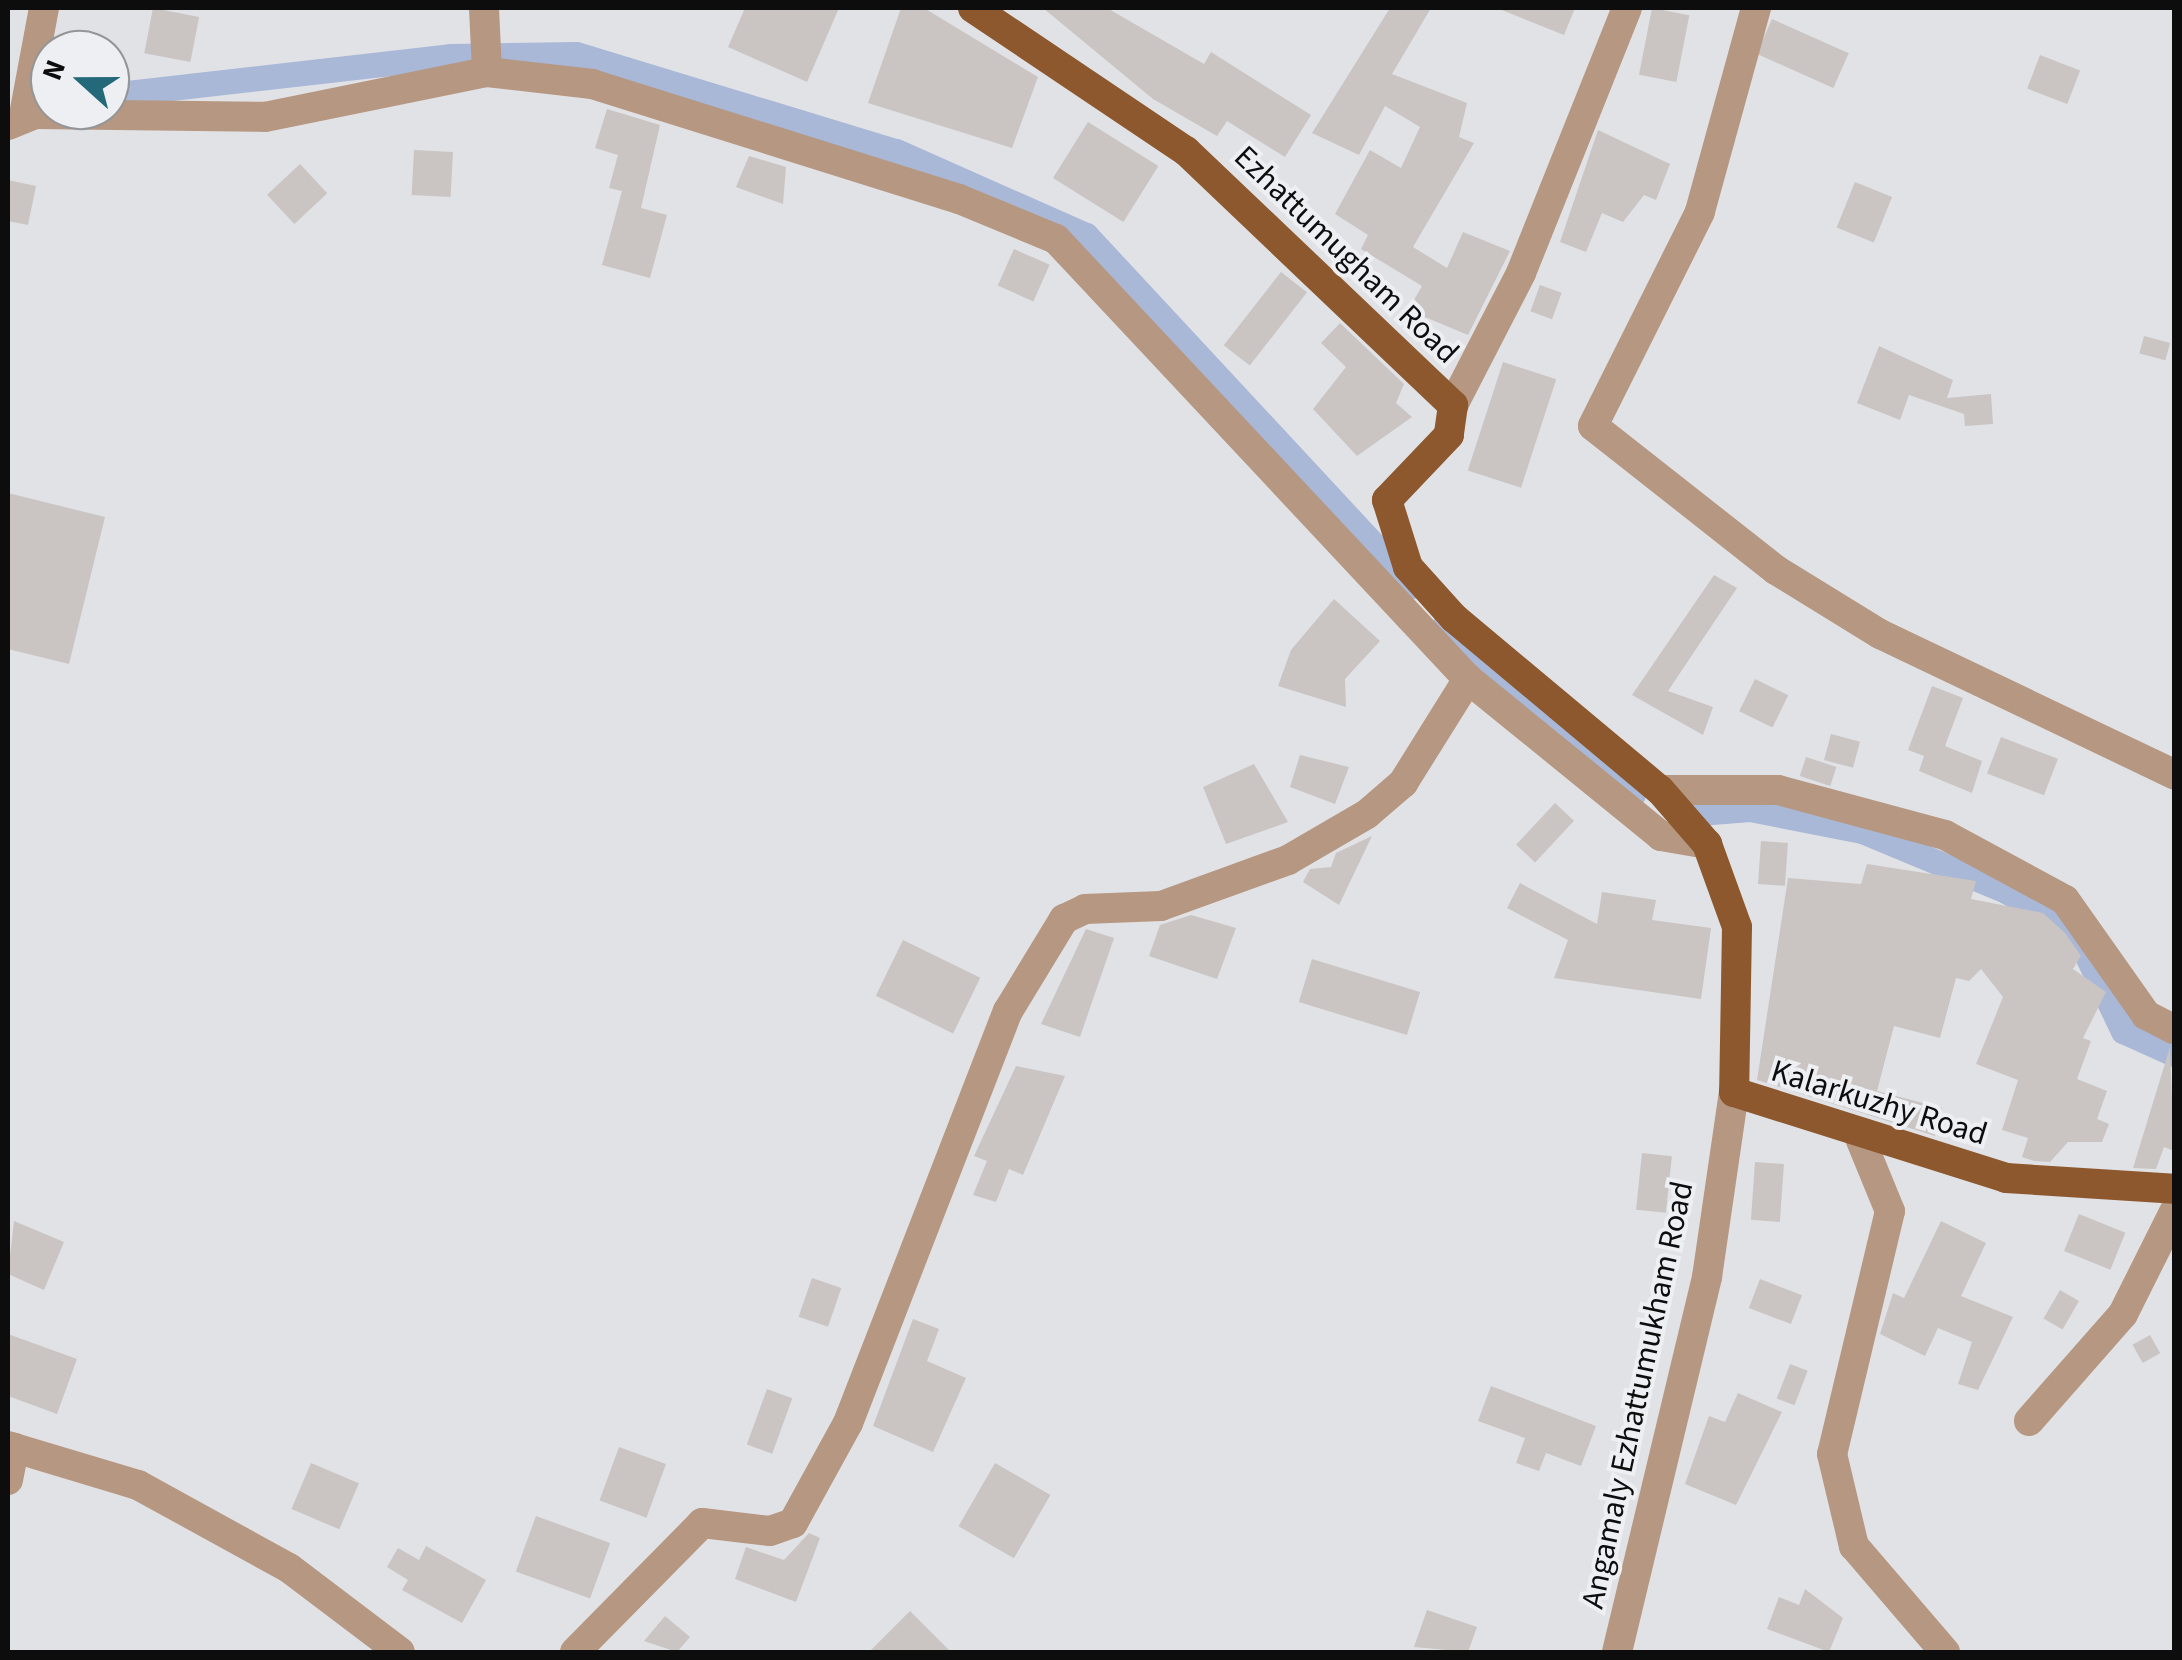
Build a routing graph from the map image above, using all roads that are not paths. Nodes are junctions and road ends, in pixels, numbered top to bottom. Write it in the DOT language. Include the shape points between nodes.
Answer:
graph roads {
  1 [pos="44,8"];
  2 [pos="484,8"];
  3 [pos="973,8"];
  4 [pos="1626,8"];
  5 [pos="1756,8"];
  6 [pos="484,61"];
  7 [pos="19,118"];
  8 [pos="1453,405"];
  9 [pos="1468,680"];
  10 [pos="2174,774"];
  11 [pos="1660,790"];
  12 [pos="1686,815"];
  13 [pos="1707,844"];
  14 [pos="2174,1029"];
  15 [pos="1734,1092"];
  16 [pos="1860,1138"];
  17 [pos="2174,1188"];
  18 [pos="2174,1212"];
  19 [pos="2028,1421"];
  20 [pos="11,1447"];
  21 [pos="8,1480"];
  22 [pos="400,1652"];
  23 [pos="575,1652"];
  24 [pos="1618,1652"];
  25 [pos="1945,1652"];
  1 -- 7 [label="street"];
  2 -- 6 [label="street"];
  3 -- 8 [label="main road, Ezhattumugham Road" via="1186,151"];
  4 -- 8 [label="street" via="1521,273"];
  5 -- 10 [label="street" via="1700,212 1593,426 1776,570 1880,634"];
  6 -- 7 [label="street" via="265,117"];
  6 -- 9 [label="street" via="592,84 959,199 1056,240"];
  8 -- 11 [label="main road, Ezhattumugham Road" via="1449,435 1387,500 1408,568 1454,618"];
  9 -- 13 [label="street" via="1661,836"];
  9 -- 23 [label="street" via="1403,783 1354,822 1288,860 1161,906 1085,909 1064,920 1008,1010 848,1423 794,1523 770,1531 702,1523"];
  11 -- 12 [label="main road, Ezhattumugham Road"];
  11 -- 14 [label="street" via="1778,790 1945,835 2065,900 2146,1015"];
  12 -- 13 [label="main road, Kalarkuzhy Road"];
  13 -- 15 [label="main road, Kalarkuzhy Road" via="1737,927"];
  15 -- 16 [label="main road, Kalarkuzhy Road"];
  15 -- 24 [label="street, Angamaly Ezhattumukham Road" via="1707,1277"];
  16 -- 17 [label="main road, Kalarkuzhy Road" via="2006,1178"];
  16 -- 25 [label="street" via="1890,1210 1832,1454 1854,1546"];
  18 -- 19 [label="street" via="2122,1314"];
  20 -- 21 [label="street"];
  20 -- 22 [label="street" via="138,1485 289,1568"];
}
